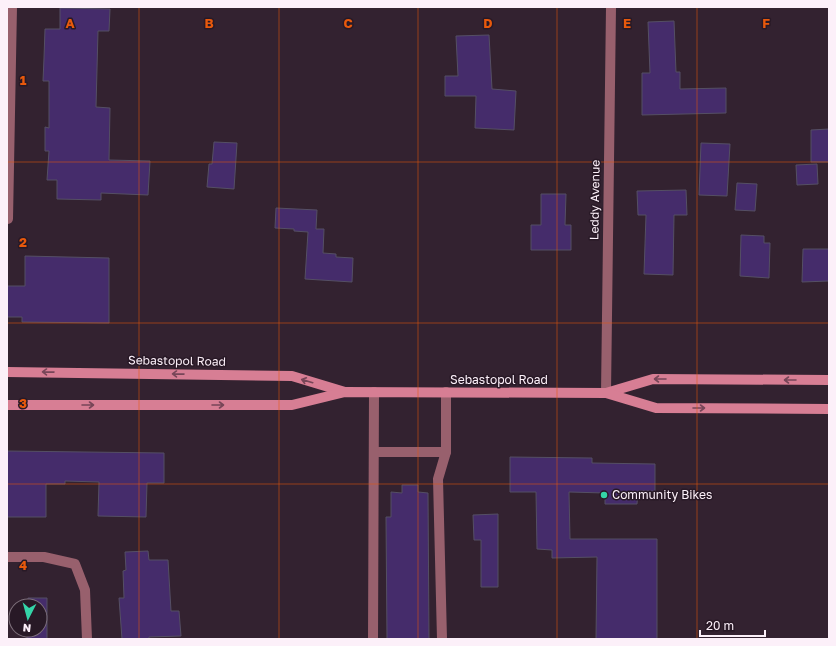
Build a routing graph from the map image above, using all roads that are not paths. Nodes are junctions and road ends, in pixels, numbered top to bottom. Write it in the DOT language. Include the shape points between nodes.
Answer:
graph roads {
  1 [pos="12,7"];
  2 [pos="611,7"];
  3 [pos="7,218"];
  4 [pos="7,372"];
  5 [pos="829,380"];
  6 [pos="345,392"];
  7 [pos="374,392"];
  8 [pos="446,392"];
  9 [pos="606,393"];
  10 [pos="7,405"];
  11 [pos="829,409"];
  12 [pos="374,452"];
  13 [pos="446,452"];
  14 [pos="7,557"];
  15 [pos="87,639"];
  16 [pos="373,639"];
  17 [pos="442,639"];
  1 -- 3 [label="street"];
  2 -- 9 [label="street, Leddy Avenue"];
  6 -- 4 [label="main road, Sebastopol Road, one-way" via="292,376"];
  5 -- 9 [label="main road, Sebastopol Road, one-way" via="653,379"];
  6 -- 7 [label="main road, Sebastopol Road"];
  10 -- 6 [label="main road, Sebastopol Road, one-way" via="292,405"];
  7 -- 8 [label="main road, Sebastopol Road"];
  7 -- 12 [label="street"];
  8 -- 9 [label="main road, Sebastopol Road"];
  8 -- 13 [label="street"];
  9 -- 11 [label="main road, Sebastopol Road, one-way" via="656,408"];
  12 -- 13 [label="street"];
  12 -- 16 [label="street"];
  13 -- 17 [label="street" via="438,478"];
  14 -- 15 [label="street" via="44,557 76,564 85,590"];
}
